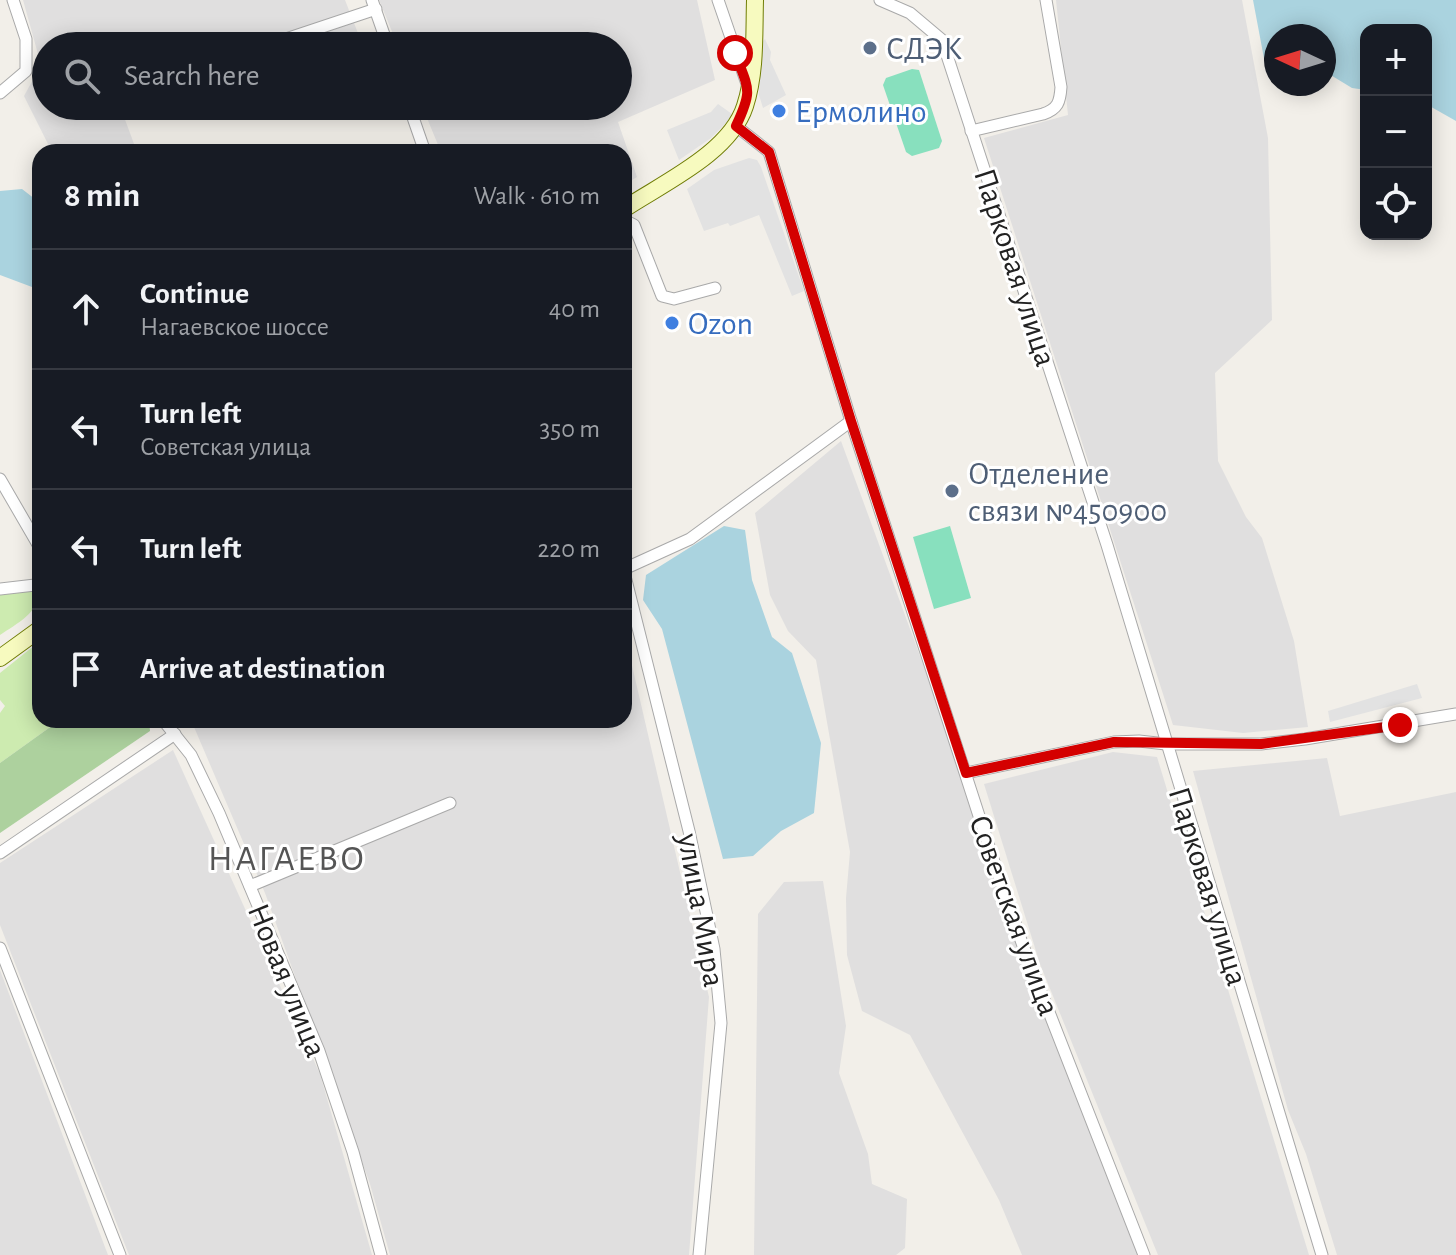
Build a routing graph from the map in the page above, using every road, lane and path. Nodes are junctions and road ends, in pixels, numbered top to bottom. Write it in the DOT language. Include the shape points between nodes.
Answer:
graph roads {
  1 [pos="13,0"];
  2 [pos="718,0"];
  3 [pos="755,0"];
  4 [pos="880,0"];
  5 [pos="1046,0"];
  6 [pos="374,4"];
  7 [pos="301,32"];
  8 [pos="383,32"];
  9 [pos="749,90"];
  10 [pos="0,93"];
  11 [pos="414,120"];
  12 [pos="736,126"];
  13 [pos="971,131"];
  14 [pos="422,144"];
  15 [pos="632,204"];
  16 [pos="632,224"];
  17 [pos="715,288"];
  18 [pos="851,421"];
  19 [pos="0,479"];
  20 [pos="32,533"];
  21 [pos="632,567"];
  22 [pos="32,585"];
  23 [pos="0,589"];
  24 [pos="632,603"];
  25 [pos="32,635"];
  26 [pos="0,658"];
  27 [pos="1456,714"];
  28 [pos="170,728"];
  29 [pos="175,734"];
  30 [pos="1166,744"];
  31 [pos="966,773"];
  32 [pos="450,803"];
  33 [pos="0,853"];
  34 [pos="250,886"];
  35 [pos="0,948"];
  36 [pos="120,1255"];
  37 [pos="381,1255"];
  38 [pos="699,1255"];
  39 [pos="1144,1255"];
  40 [pos="1322,1255"];
  1 -- 10 [label="street" via="26,39 26,71"];
  2 -- 9 [label="street"];
  3 -- 9 [label="street"];
  4 -- 13 [label="street, Парковая улица" via="910,13 942,40"];
  5 -- 13 [label="street" via="1060,102 1043,114"];
  6 -- 7 [label="street"];
  6 -- 8 [label="street"];
  9 -- 12 [label="street"];
  11 -- 14 [label="street"];
  12 -- 15 [label="street" via="721,145"];
  12 -- 18 [label="street, Советская улица" via="769,152"];
  13 -- 30 [label="street, Парковая улица" via="1107,545"];
  16 -- 17 [label="street" via="662,296 674,299"];
  18 -- 21 [label="street" via="690,539"];
  18 -- 31 [label="street, Советская улица"];
  19 -- 20 [label="street"];
  22 -- 23 [label="street"];
  24 -- 38 [label="street, улица Мира" via="714,949 721,1023"];
  25 -- 26 [label="street"];
  27 -- 30 [label="street" via="1261,744"];
  28 -- 29 [label="street, Новая улица"];
  29 -- 33 [label="street"];
  29 -- 34 [label="street, Новая улица" via="191,755"];
  30 -- 31 [label="street" via="1114,742"];
  30 -- 40 [label="street, Парковая улица"];
  31 -- 39 [label="street, Советская улица" via="1022,943"];
  32 -- 34 [label="street"];
  34 -- 37 [label="street, Новая улица" via="319,1051"];
  35 -- 36 [label="street"];
}
